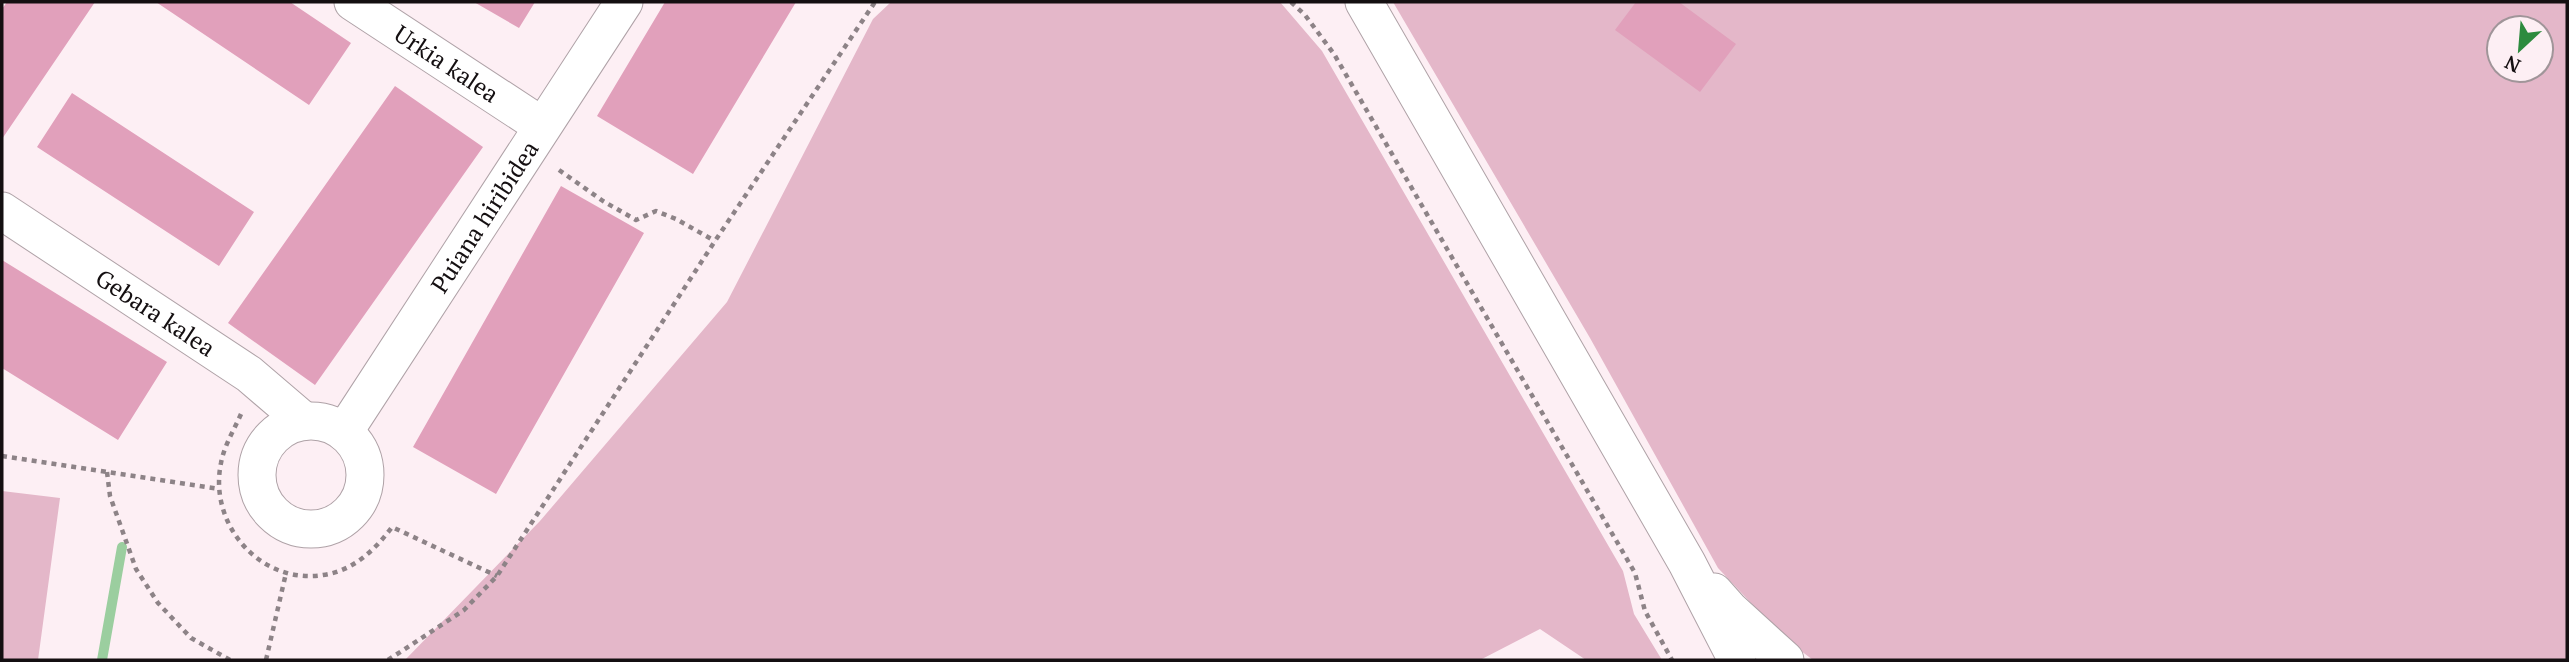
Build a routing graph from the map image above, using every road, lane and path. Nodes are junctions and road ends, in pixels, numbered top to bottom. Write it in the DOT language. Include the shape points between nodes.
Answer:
graph roads {
  1 [pos="353,2"];
  2 [pos="624,2"];
  3 [pos="875,2"];
  4 [pos="1291,2"];
  5 [pos="1364,2"];
  6 [pos="542,126"];
  7 [pos="554,167"];
  8 [pos="2,211"];
  9 [pos="716,241"];
  10 [pos="249,374"];
  11 [pos="304,421"];
  12 [pos="344,432"];
  13 [pos="2,456"];
  14 [pos="107,472"];
  15 [pos="219,489"];
  16 [pos="1687,563"];
  17 [pos="286,573"];
  18 [pos="497,576"];
  19 [pos="230,660"];
  20 [pos="266,660"];
  21 [pos="388,660"];
  22 [pos="1672,660"];
  23 [pos="1737,660"];
  24 [pos="1785,660"];
  1 -- 6 [label="street, Urkia kalea"];
  2 -- 6 [label="street, Puiana hiribidea"];
  3 -- 9 [label="path"];
  4 -- 22 [label="path" via="1334,54 1635,573 1645,611"];
  5 -- 16 [label="street"];
  6 -- 12 [label="street, Puiana hiribidea"];
  7 -- 9 [label="path" via="635,220 656,211"];
  8 -- 10 [label="street, Gebara kalea"];
  9 -- 18 [label="path"];
  10 -- 11 [label="street, Gebara kalea"];
  10 -- 15 [label="path" via="237,396 243,408 220,465"];
  11 -- 12 [label="street" via="332,425"];
  11 -- 12 [label="street" via="272,438 261,453 257,471 267,506 296,527 333,524 360,499 363,463 357,446"];
  13 -- 14 [label="path"];
  14 -- 15 [label="path"];
  14 -- 19 [label="path" via="110,496 136,569 158,603 191,638"];
  15 -- 17 [label="path" via="225,517 241,545"];
  16 -- 23 [label="street"];
  16 -- 24 [label="street"];
  17 -- 18 [label="path" via="325,575 346,568 362,560 393,527"];
  17 -- 20 [label="path"];
  18 -- 21 [label="path" via="464,610"];
}
